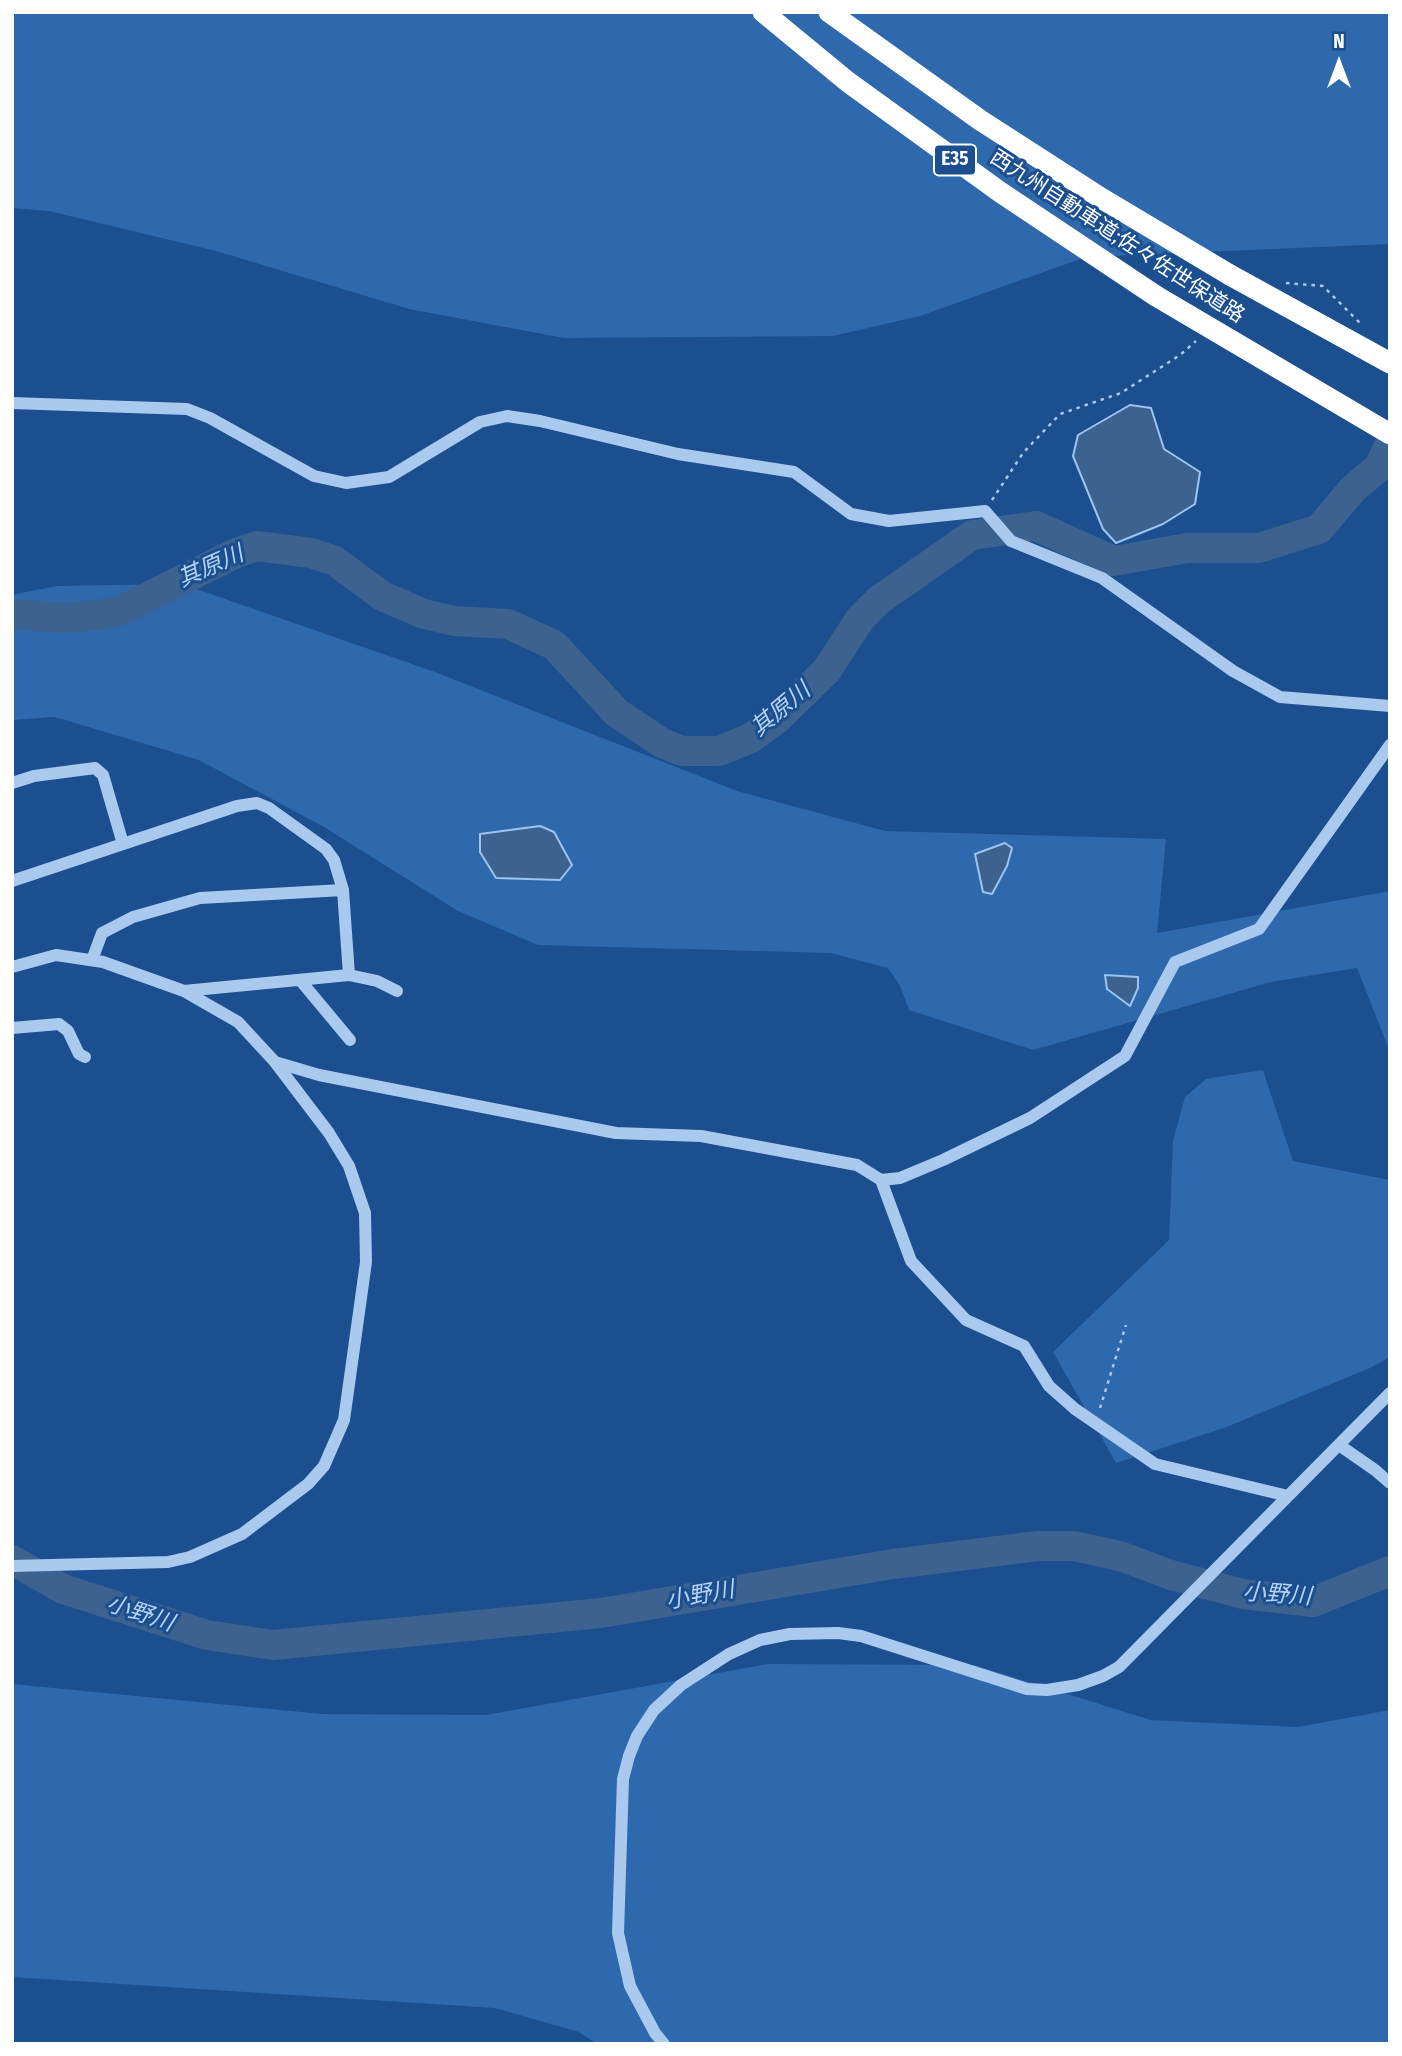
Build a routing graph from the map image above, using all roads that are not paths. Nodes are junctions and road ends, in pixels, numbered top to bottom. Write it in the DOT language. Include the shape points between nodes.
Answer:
graph roads {
  1 [pos="763,12"];
  2 [pos="829,12"];
  3 [pos="1390,363"];
  4 [pos="12,403"];
  5 [pos="1390,434"];
  6 [pos="1390,706"];
  7 [pos="1390,746"];
  8 [pos="12,783"];
  9 [pos="123,844"];
  10 [pos="12,881"];
  11 [pos="343,890"];
  12 [pos="92,960"];
  13 [pos="12,967"];
  14 [pos="349,975"];
  15 [pos="299,980"];
  16 [pos="182,991"];
  17 [pos="397,991"];
  18 [pos="12,1028"];
  19 [pos="350,1040"];
  20 [pos="85,1057"];
  21 [pos="275,1062"];
  22 [pos="881,1180"];
  23 [pos="1390,1393"];
  24 [pos="1339,1445"];
  25 [pos="1390,1483"];
  26 [pos="1288,1496"];
  27 [pos="12,1566"];
  28 [pos="664,2044"];
  1 -- 5 [label="highway, 西九州自動車道;佐々佐世保道路 / E35, bridge" via="848,82 1000,192 1156,296"];
  2 -- 3 [label="highway, 西九州自動車道;佐々佐世保道路 / E35, bridge" via="980,120 1101,198"];
  4 -- 6 [label="street" via="187,409 314,475 346,483 390,477 480,422 508,416 678,454 794,472 851,514 889,521 985,511 1011,541 1102,578 1233,671 1280,697"];
  7 -- 22 [label="street" via="1259,929 1175,962 1125,1056 1030,1118 900,1178"];
  8 -- 9 [label="street" via="95,768 103,775"];
  9 -- 10 [label="street"];
  9 -- 11 [label="street" via="257,803 326,849"];
  11 -- 12 [label="street" via="200,898 133,917 102,933"];
  11 -- 14 [label="street"];
  12 -- 13 [label="street" via="56,955"];
  12 -- 16 [label="street"];
  14 -- 15 [label="street"];
  14 -- 17 [label="street"];
  15 -- 16 [label="street"];
  15 -- 19 [label="street"];
  16 -- 21 [label="street" via="238,1022"];
  18 -- 20 [label="street" via="59,1024"];
  21 -- 22 [label="street" via="319,1075 616,1133 701,1136 857,1165"];
  21 -- 27 [label="street" via="349,1166 365,1213 366,1262 345,1420 324,1466 309,1484 242,1534 190,1557 168,1562"];
  22 -- 26 [label="street" via="911,1261 966,1320 1024,1346 1049,1386 1095,1424 1155,1464"];
  23 -- 24 [label="street"];
  24 -- 25 [label="street"];
  24 -- 26 [label="street"];
  26 -- 28 [label="street" via="1119,1667 1078,1685 1027,1689 861,1636 838,1633 760,1640 681,1685 654,1710 637,1735 624,1780 618,1933 630,1986"];
}
